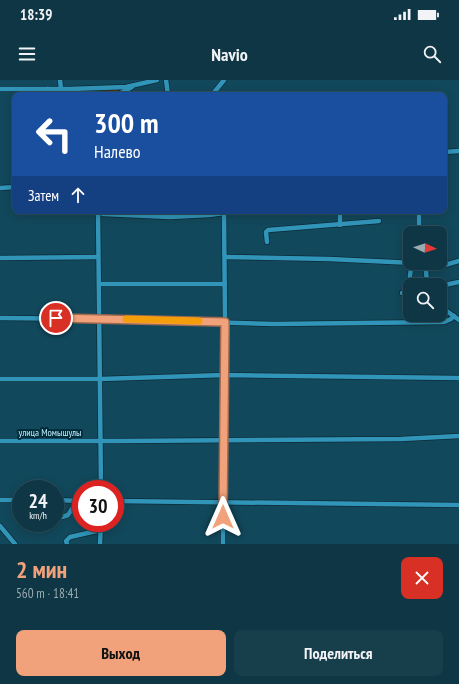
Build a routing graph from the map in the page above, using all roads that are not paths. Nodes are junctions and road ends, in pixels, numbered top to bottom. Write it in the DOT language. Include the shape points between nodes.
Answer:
graph roads {
  1 [pos="60,80"];
  2 [pos="157,80"];
  3 [pos="166,80"];
  4 [pos="224,80"];
  5 [pos="133,86"];
  6 [pos="0,89"];
  7 [pos="48,89"];
  8 [pos="61,89"];
  9 [pos="52,92"];
  10 [pos="122,92"];
  11 [pos="168,92"];
  12 [pos="214,92"];
  13 [pos="459,151"];
  14 [pos="447,152"];
  15 [pos="12,187"];
  16 [pos="0,188"];
  17 [pos="98,214"];
  18 [pos="104,214"];
  19 [pos="219,214"];
  20 [pos="224,214"];
  21 [pos="340,214"];
  22 [pos="419,214"];
  23 [pos="380,221"];
  24 [pos="340,225"];
  25 [pos="419,226"];
  26 [pos="266,242"];
  27 [pos="98,257"];
  28 [pos="225,257"];
  29 [pos="0,258"];
  30 [pos="459,261"];
  31 [pos="403,263"];
  32 [pos="427,278"];
  33 [pos="459,282"];
  34 [pos="99,284"];
  35 [pos="226,284"];
  36 [pos="447,285"];
  37 [pos="447,311"];
  38 [pos="454,316"];
  39 [pos="0,318"];
  40 [pos="100,318"];
  41 [pos="459,320"];
  42 [pos="225,322"];
  43 [pos="224,375"];
  44 [pos="459,378"];
  45 [pos="0,379"];
  46 [pos="100,379"];
  47 [pos="459,436"];
  48 [pos="0,440"];
  49 [pos="223,440"];
  50 [pos="101,441"];
  51 [pos="101,480"];
  52 [pos="0,500"];
  53 [pos="12,500"];
  54 [pos="124,501"];
  55 [pos="223,503"];
  56 [pos="459,505"];
  57 [pos="72,510"];
  58 [pos="64,516"];
  59 [pos="0,526"];
  60 [pos="92,532"];
  61 [pos="101,532"];
  62 [pos="15,544"];
  63 [pos="67,544"];
  64 [pos="100,544"];
  65 [pos="223,544"];
  1 -- 8 [label="street"];
  2 -- 5 [label="street"];
  3 -- 11 [label="street"];
  4 -- 12 [label="street"];
  5 -- 8 [label="street"];
  5 -- 10 [label="street"];
  6 -- 7 [label="street"];
  7 -- 8 [label="street"];
  7 -- 9 [label="street"];
  13 -- 14 [label="street"];
  15 -- 16 [label="street"];
  17 -- 27 [label="street"];
  18 -- 19 [label="street" via="170,217"];
  20 -- 28 [label="street"];
  21 -- 24 [label="street"];
  22 -- 25 [label="street"];
  23 -- 24 [label="street"];
  24 -- 26 [label="street" via="268,230"];
  27 -- 29 [label="street"];
  27 -- 34 [label="street"];
  28 -- 31 [label="street"];
  28 -- 35 [label="street"];
  30 -- 32 [label="street" via="428,268"];
  33 -- 36 [label="street"];
  34 -- 35 [label="street"];
  34 -- 40 [label="street"];
  35 -- 42 [label="street"];
  37 -- 38 [label="street"];
  38 -- 41 [label="street"];
  38 -- 42 [label="street" via="444,322"];
  39 -- 40 [label="street"];
  40 -- 42 [label="street"];
  40 -- 46 [label="street"];
  42 -- 43 [label="street"];
  43 -- 44 [label="street"];
  43 -- 46 [label="street"];
  43 -- 49 [label="street"];
  45 -- 46 [label="street"];
  46 -- 50 [label="street"];
  47 -- 49 [label="street, улица Момышулы" via="401,439"];
  48 -- 50 [label="street, улица Момышулы"];
  49 -- 50 [label="street, улица Момышулы"];
  49 -- 55 [label="street"];
  50 -- 51 [label="street"];
  52 -- 53 [label="street"];
  54 -- 55 [label="street"];
  55 -- 56 [label="street"];
  55 -- 65 [label="street"];
  57 -- 58 [label="street"];
  59 -- 62 [label="street"];
  60 -- 63 [label="street" via="70,537 66,541"];
  61 -- 64 [label="street"];
}
